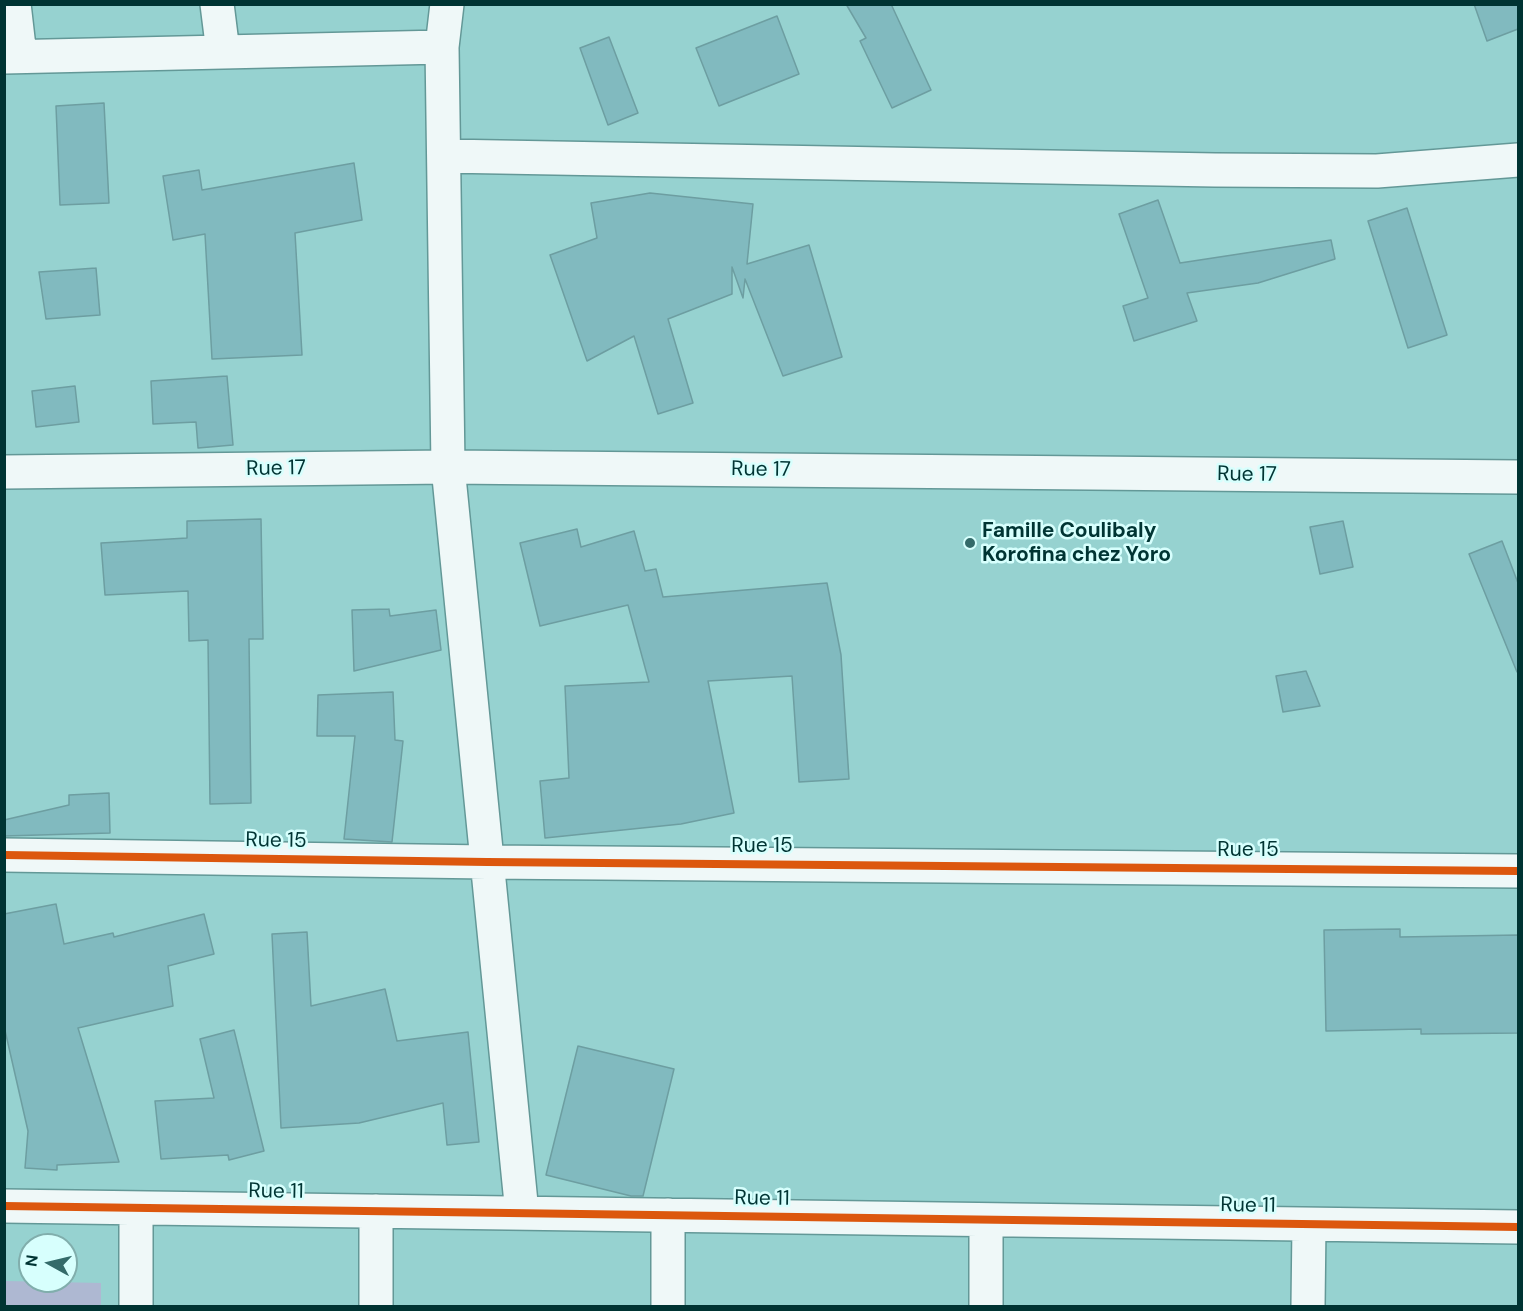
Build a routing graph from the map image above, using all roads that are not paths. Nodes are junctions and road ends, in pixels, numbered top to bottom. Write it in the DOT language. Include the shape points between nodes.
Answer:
graph roads {
  1 [pos="14,4"];
  2 [pos="217,4"];
  3 [pos="447,4"];
  4 [pos="442,47"];
  5 [pos="223,52"];
  6 [pos="12,56"];
  7 [pos="445,156"];
  8 [pos="1518,160"];
  9 [pos="448,467"];
  10 [pos="4,472"];
  11 [pos="1518,477"];
  12 [pos="4,855"];
  13 [pos="487,862"];
  14 [pos="1518,871"];
  15 [pos="4,1206"];
  16 [pos="136,1208"];
  17 [pos="376,1211"];
  18 [pos="522,1213"];
  19 [pos="668,1215"];
  20 [pos="986,1220"];
  21 [pos="1309,1225"];
  22 [pos="1518,1227"];
  23 [pos="136,1306"];
  24 [pos="376,1306"];
  25 [pos="668,1306"];
  26 [pos="986,1306"];
  27 [pos="1308,1306"];
  1 -- 6 [label="street"];
  2 -- 5 [label="street"];
  3 -- 4 [label="street"];
  4 -- 5 [label="street"];
  4 -- 7 [label="street"];
  5 -- 6 [label="street"];
  7 -- 8 [label="street" via="1354,171"];
  7 -- 9 [label="street"];
  9 -- 10 [label="street, Rue 17"];
  9 -- 11 [label="street, Rue 17"];
  9 -- 13 [label="street"];
  12 -- 13 [label="street, Rue 15"];
  13 -- 14 [label="street, Rue 15"];
  13 -- 18 [label="street"];
  15 -- 16 [label="street, Rue 11"];
  16 -- 17 [label="street, Rue 11"];
  16 -- 23 [label="street"];
  17 -- 18 [label="street, Rue 11"];
  17 -- 24 [label="street"];
  18 -- 19 [label="street, Rue 11"];
  19 -- 20 [label="street, Rue 11"];
  19 -- 25 [label="street"];
  20 -- 21 [label="street, Rue 11"];
  20 -- 26 [label="street"];
  21 -- 22 [label="street, Rue 11"];
  21 -- 27 [label="street"];
}
